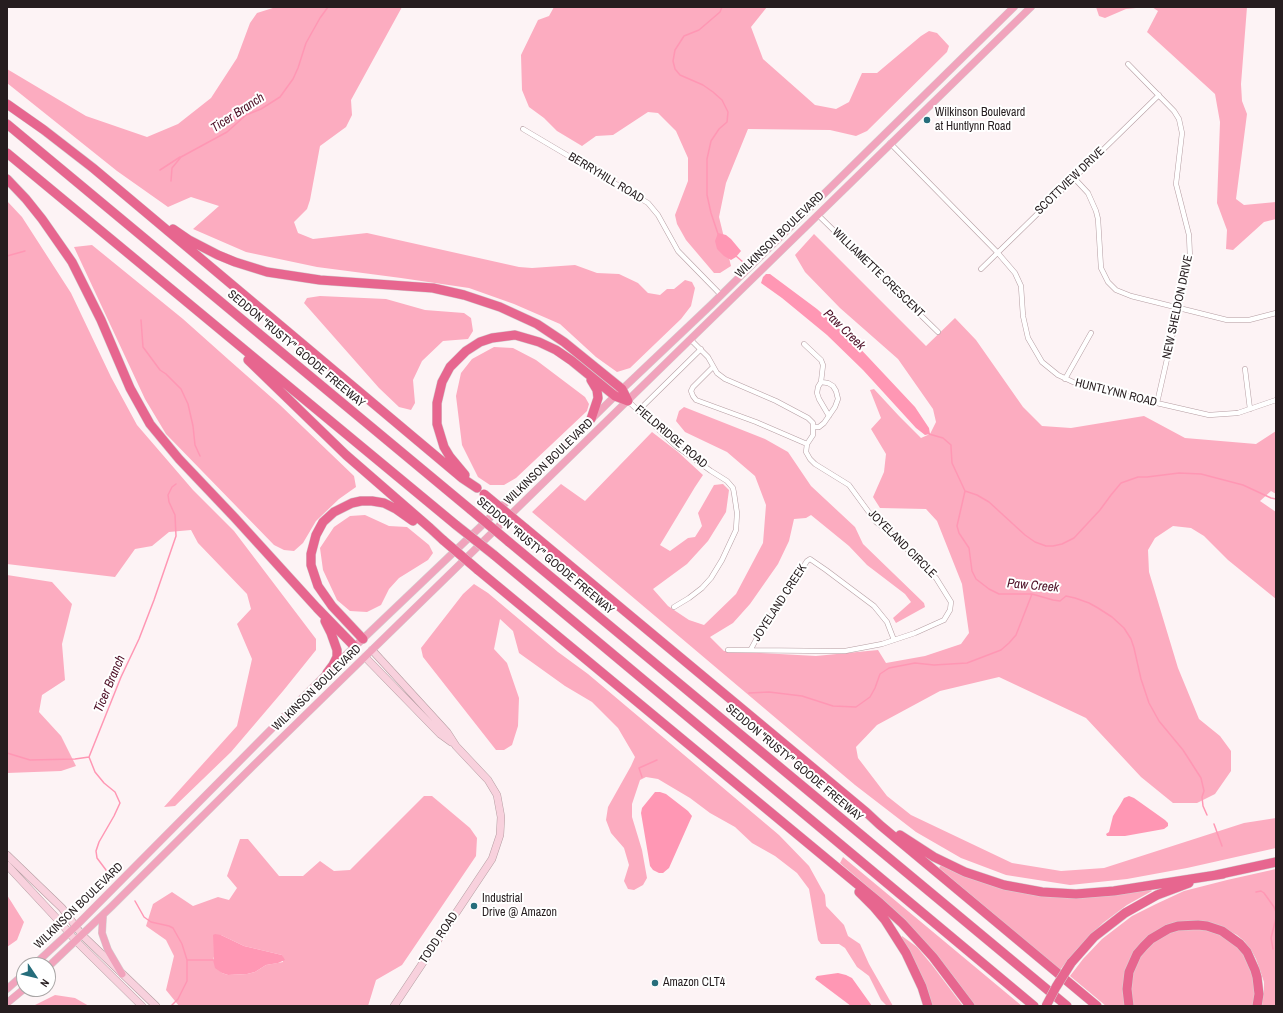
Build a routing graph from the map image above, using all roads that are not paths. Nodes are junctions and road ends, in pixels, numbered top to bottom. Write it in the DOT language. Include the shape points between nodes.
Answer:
graph roads {
  1 [pos="1014,7"];
  2 [pos="1031,7"];
  3 [pos="1128,64"];
  4 [pos="1158,95"];
  5 [pos="7,104"];
  6 [pos="7,124"];
  7 [pos="523,129"];
  8 [pos="890,143"];
  9 [pos="7,153"];
  10 [pos="1074,178"];
  11 [pos="7,179"];
  12 [pos="835,183"];
  13 [pos="842,190"];
  14 [pos="132,201"];
  15 [pos="818,215"];
  16 [pos="997,252"];
  17 [pos="981,268"];
  18 [pos="721,295"];
  19 [pos="1179,308"];
  20 [pos="1276,313"];
  21 [pos="207,320"];
  22 [pos="938,332"];
  23 [pos="1091,334"];
  24 [pos="690,339"];
  25 [pos="804,344"];
  26 [pos="701,349"];
  27 [pos="713,367"];
  28 [pos="1245,369"];
  29 [pos="587,374"];
  30 [pos="652,377"];
  31 [pos="1065,379"];
  32 [pos="821,382"];
  33 [pos="618,392"];
  34 [pos="1276,400"];
  35 [pos="628,401"];
  36 [pos="1157,403"];
  37 [pos="1250,409"];
  38 [pos="638,411"];
  39 [pos="829,416"];
  40 [pos="591,419"];
  41 [pos="814,427"];
  42 [pos="807,444"];
  43 [pos="477,488"];
  44 [pos="443,540"];
  45 [pos="674,607"];
  46 [pos="317,608"];
  47 [pos="363,639"];
  48 [pos="894,640"];
  49 [pos="355,647"];
  50 [pos="751,649"];
  51 [pos="372,650"];
  52 [pos="728,650"];
  53 [pos="365,657"];
  54 [pos="327,673"];
  55 [pos="456,746"];
  56 [pos="866,812"];
  57 [pos="7,855"];
  58 [pos="1276,862"];
  59 [pos="7,865"];
  60 [pos="840,869"];
  61 [pos="1222,874"];
  62 [pos="103,915"];
  63 [pos="75,927"];
  64 [pos="69,932"];
  65 [pos="82,935"];
  66 [pos="76,941"];
  67 [pos="42,957"];
  68 [pos="56,960"];
  69 [pos="122,974"];
  70 [pos="16,981"];
  71 [pos="7,989"];
  72 [pos="16,996"];
  73 [pos="7,1003"];
  74 [pos="140,1004"];
  75 [pos="156,1006"];
  76 [pos="394,1006"];
  77 [pos="928,1006"];
  78 [pos="970,1006"];
  79 [pos="1034,1006"];
  80 [pos="1046,1006"];
  81 [pos="1067,1006"];
  82 [pos="1097,1006"];
  83 [pos="1129,1006"];
  84 [pos="1256,1006"];
  1 -- 12 [label="main road, WILKINSON BOULEVARD"];
  2 -- 8 [label="main road, WILKINSON BOULEVARD"];
  3 -- 4 [label="street, NEW SHELDON DRIVE"];
  4 -- 10 [label="street, SCOTTVIEW DRIVE"];
  4 -- 19 [label="street, NEW SHELDON DRIVE" via="1178,116 1182,133 1176,184 1190,245 1188,269"];
  5 -- 14 [label="highway" via="44,130"];
  6 -- 81 [label="highway, SEDDON \"RUSTY\" GOODE FREEWAY, bridge"];
  7 -- 18 [label="street, BERRYHILL ROAD" via="648,203 658,215 678,251"];
  8 -- 13 [label="main road, WILKINSON BOULEVARD"];
  8 -- 16 [label="street, HUNTLYNN ROAD"];
  9 -- 21 [label="highway"];
  10 -- 16 [label="street, SCOTTVIEW DRIVE"];
  10 -- 19 [label="street" via="1088,193 1096,211 1101,265 1108,282 1122,294"];
  11 -- 46 [label="highway" via="42,219 72,262 101,320 130,388 150,424 174,454"];
  12 -- 13 [label="main road"];
  12 -- 18 [label="main road, WILKINSON BOULEVARD"];
  13 -- 15 [label="main road, WILKINSON BOULEVARD"];
  14 -- 33 [label="highway" via="173,230 205,248 235,262 267,272 320,280 433,288 464,295 518,314 579,354"];
  14 -- 43 [label="highway"];
  15 -- 22 [label="street, WILLIAMETTE CRESCENT"];
  15 -- 24 [label="main road, WILKINSON BOULEVARD"];
  16 -- 17 [label="street, SCOTTVIEW DRIVE"];
  16 -- 31 [label="street, HUNTLYNN ROAD" via="1019,280 1025,328 1032,346 1042,362"];
  18 -- 30 [label="main road" via="720,302 674,349"];
  18 -- 33 [label="main road, WILKINSON BOULEVARD"];
  19 -- 20 [label="street" via="1234,320 1249,320"];
  19 -- 36 [label="street, NEW SHELDON DRIVE"];
  21 -- 44 [label="highway" via="346,455"];
  21 -- 79 [label="highway, bridge" via="494,555"];
  23 -- 31 [label="street"];
  24 -- 26 [label="street"];
  24 -- 30 [label="main road, WILKINSON BOULEVARD"];
  25 -- 32 [label="street" via="821,360"];
  26 -- 27 [label="street"];
  26 -- 38 [label="street"];
  27 -- 41 [label="street" via="724,380 754,391 808,418"];
  27 -- 42 [label="street" via="693,387 691,392 696,400"];
  28 -- 37 [label="street"];
  29 -- 33 [label="highway"];
  29 -- 40 [label="highway" via="597,390 598,398"];
  29 -- 43 [label="highway" via="552,347 531,338 515,335 485,340 472,347 450,367 442,382 437,403 437,424 450,457"];
  30 -- 35 [label="main road, WILKINSON BOULEVARD"];
  31 -- 36 [label="street, HUNTLYNN ROAD" via="1087,387"];
  32 -- 39 [label="street" via="817,392"];
  32 -- 39 [label="street" via="833,386 838,399"];
  33 -- 35 [label="highway"];
  33 -- 40 [label="main road, WILKINSON BOULEVARD"];
  34 -- 37 [label="street, HUNTLYNN ROAD"];
  35 -- 38 [label="street, FIELDRIDGE ROAD"];
  35 -- 51 [label="main road, WILKINSON BOULEVARD"];
  36 -- 37 [label="street, HUNTLYNN ROAD" via="1209,414 1228,414"];
  38 -- 45 [label="street, FIELDRIDGE ROAD" via="676,446 727,481 734,493 736,530 722,560 702,588"];
  39 -- 41 [label="street" via="819,427"];
  40 -- 47 [label="main road, WILKINSON BOULEVARD"];
  41 -- 42 [label="street"];
  42 -- 48 [label="street, JOYELAND CIRCLE" via="806,452 810,459 849,485 876,522 893,535 936,578 951,602 944,620"];
  43 -- 56 [label="highway, bridge"];
  44 -- 47 [label="highway" via="396,509 372,501 342,507 323,522 312,549 311,565 314,576 325,597"];
  44 -- 60 [label="highway, bridge"];
  46 -- 49 [label="highway"];
  46 -- 54 [label="highway" via="337,650 334,665"];
  47 -- 49 [label="main road, WILKINSON BOULEVARD"];
  47 -- 51 [label="main road"];
  48 -- 50 [label="street" via="864,648 832,651"];
  48 -- 50 [label="street, JOYELAND CREEK" via="887,622 874,606 810,559"];
  49 -- 53 [label="main road"];
  49 -- 54 [label="main road, WILKINSON BOULEVARD"];
  50 -- 52 [label="street"];
  51 -- 53 [label="main road, WILKINSON BOULEVARD"];
  51 -- 55 [label="street, TODD ROAD" via="447,732"];
  53 -- 55 [label="street, TODD ROAD" via="440,734"];
  53 -- 62 [label="main road, WILKINSON BOULEVARD"];
  54 -- 63 [label="main road, WILKINSON BOULEVARD"];
  55 -- 76 [label="street, TODD ROAD" via="496,791 501,817 498,844 488,866"];
  56 -- 61 [label="highway" via="920,849 949,865 984,879 1023,889 1094,893"];
  56 -- 82 [label="highway"];
  57 -- 63 [label="street" via="62,908"];
  58 -- 61 [label="highway"];
  59 -- 64 [label="street"];
  60 -- 77 [label="highway" via="842,875 874,907 898,940 915,970"];
  60 -- 78 [label="highway" via="910,932 933,957"];
  61 -- 80 [label="highway, bridge" via="1175,888 1143,902 1109,925 1094,937 1071,963"];
  62 -- 65 [label="main road, WILKINSON BOULEVARD"];
  62 -- 69 [label="main road" via="102,933 108,950"];
  63 -- 64 [label="main road, WILKINSON BOULEVARD"];
  63 -- 65 [label="street"];
  64 -- 66 [label="street"];
  64 -- 67 [label="main road, WILKINSON BOULEVARD"];
  65 -- 66 [label="main road, WILKINSON BOULEVARD"];
  65 -- 69 [label="street"];
  66 -- 68 [label="main road, WILKINSON BOULEVARD"];
  66 -- 74 [label="street"];
  69 -- 75 [label="street"];
  70 -- 71 [label="main road"];
  72 -- 73 [label="main road"];
  83 -- 84 [label="highway" via="1129,972 1144,946 1150,939 1168,929 1198,924 1228,935 1247,952 1256,970 1259,994"];
}
